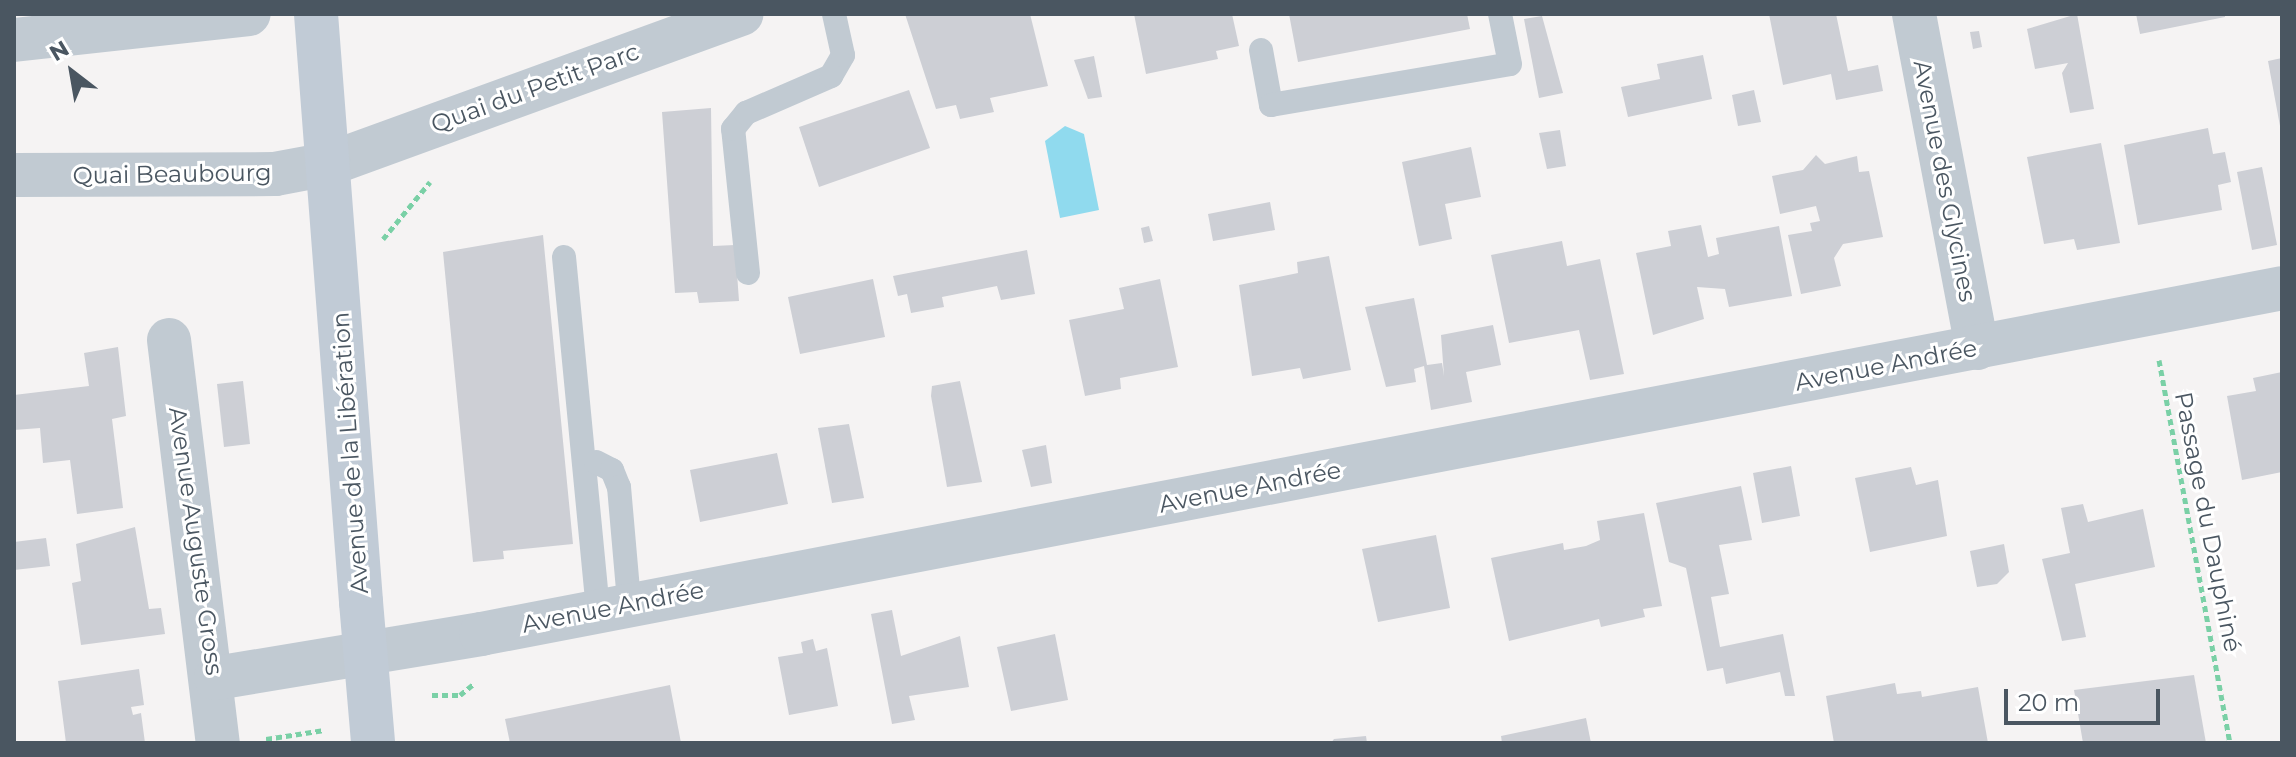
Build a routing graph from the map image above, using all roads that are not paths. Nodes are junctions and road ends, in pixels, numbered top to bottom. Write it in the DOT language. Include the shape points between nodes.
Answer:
graph roads {
  1 [pos="249,14"];
  2 [pos="316,14"];
  3 [pos="742,14"];
  4 [pos="834,14"];
  5 [pos="1500,14"];
  6 [pos="1914,14"];
  7 [pos="14,40"];
  8 [pos="1261,50"];
  9 [pos="329,164"];
  10 [pos="14,175"];
  11 [pos="564,257"];
  12 [pos="748,273"];
  13 [pos="2282,288"];
  14 [pos="169,340"];
  15 [pos="1977,348"];
  16 [pos="596,462"];
  17 [pos="613,605"];
  18 [pos="216,678"];
  19 [pos="218,743"];
  20 [pos="373,743"];
  1 -- 7 [label="street"];
  2 -- 9 [label="main road, Avenue de la Libération"];
  3 -- 9 [label="street, Quai du Petit Parc"];
  4 -- 12 [label="lane" via="843,55 831,76 746,113 733,129"];
  5 -- 8 [label="lane" via="1510,64 1271,105"];
  6 -- 15 [label="street, Avenue des Glycines"];
  9 -- 10 [label="street, Quai Beaubourg" via="275,174"];
  9 -- 20 [label="main road, Avenue de la Libération, bridge"];
  11 -- 17 [label="lane"];
  13 -- 15 [label="street, Avenue Andrée"];
  14 -- 18 [label="street, Avenue Auguste Gross"];
  15 -- 17 [label="street, Avenue Andrée"];
  16 -- 17 [label="lane" via="612,470 619,487"];
  17 -- 18 [label="street, Avenue Andrée"];
  18 -- 19 [label="street, Avenue Auguste Gross"];
}
